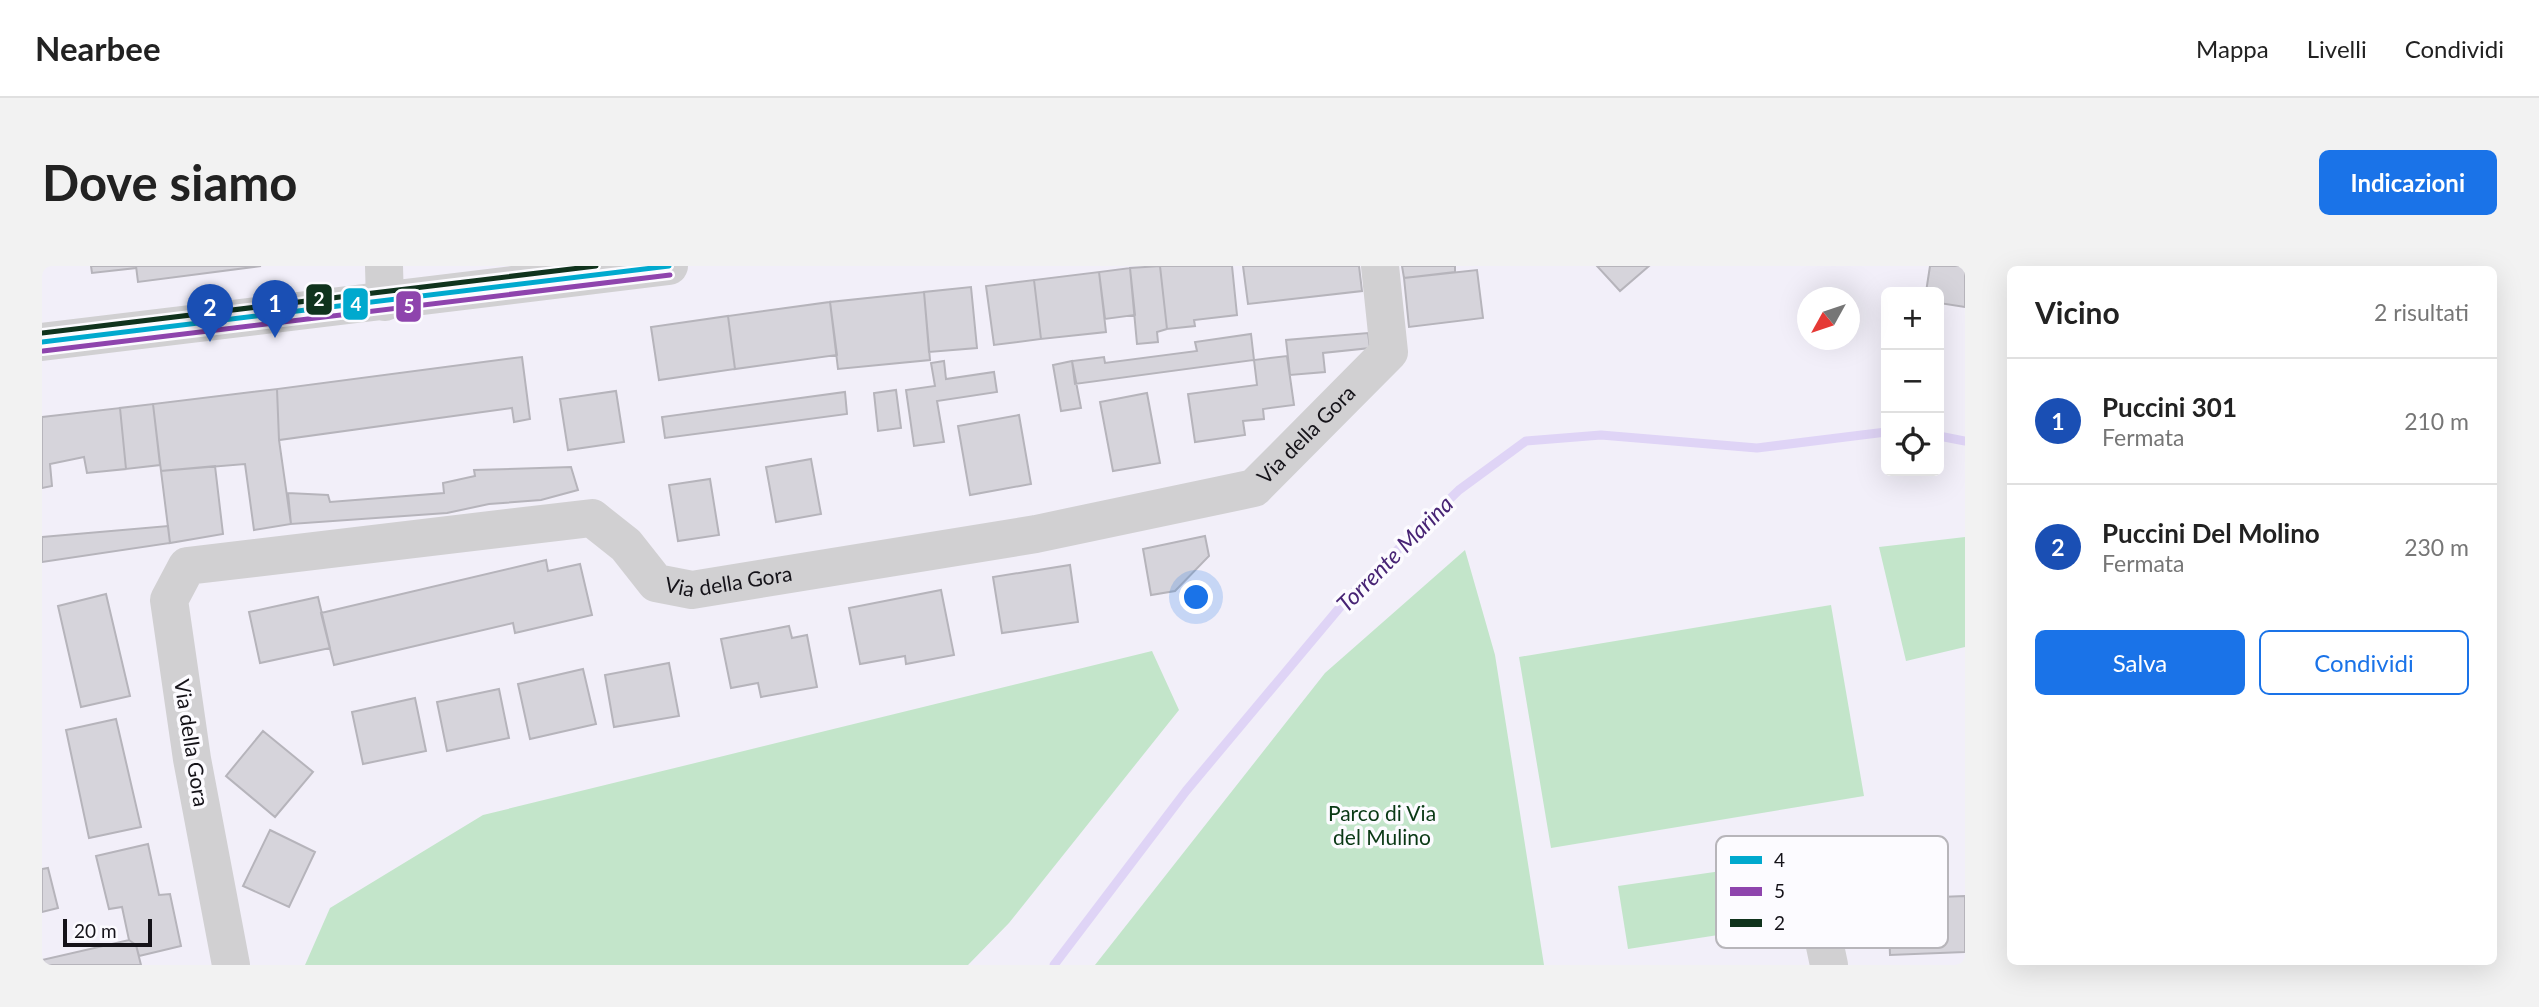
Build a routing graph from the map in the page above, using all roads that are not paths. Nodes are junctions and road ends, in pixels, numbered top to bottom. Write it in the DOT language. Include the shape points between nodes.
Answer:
graph roads {
  1 [pos="669,266"];
  2 [pos="1380,266"];
  3 [pos="384,284"];
  4 [pos="42,342"];
  5 [pos="231,965"];
  1 -- 3 [label="street"];
  2 -- 5 [label="street, Via della Gora" via="1389,352 1254,488 1035,534 692,590 656,583 626,545 592,518 187,566 169,600 192,759"];
  3 -- 4 [label="street"];
}
